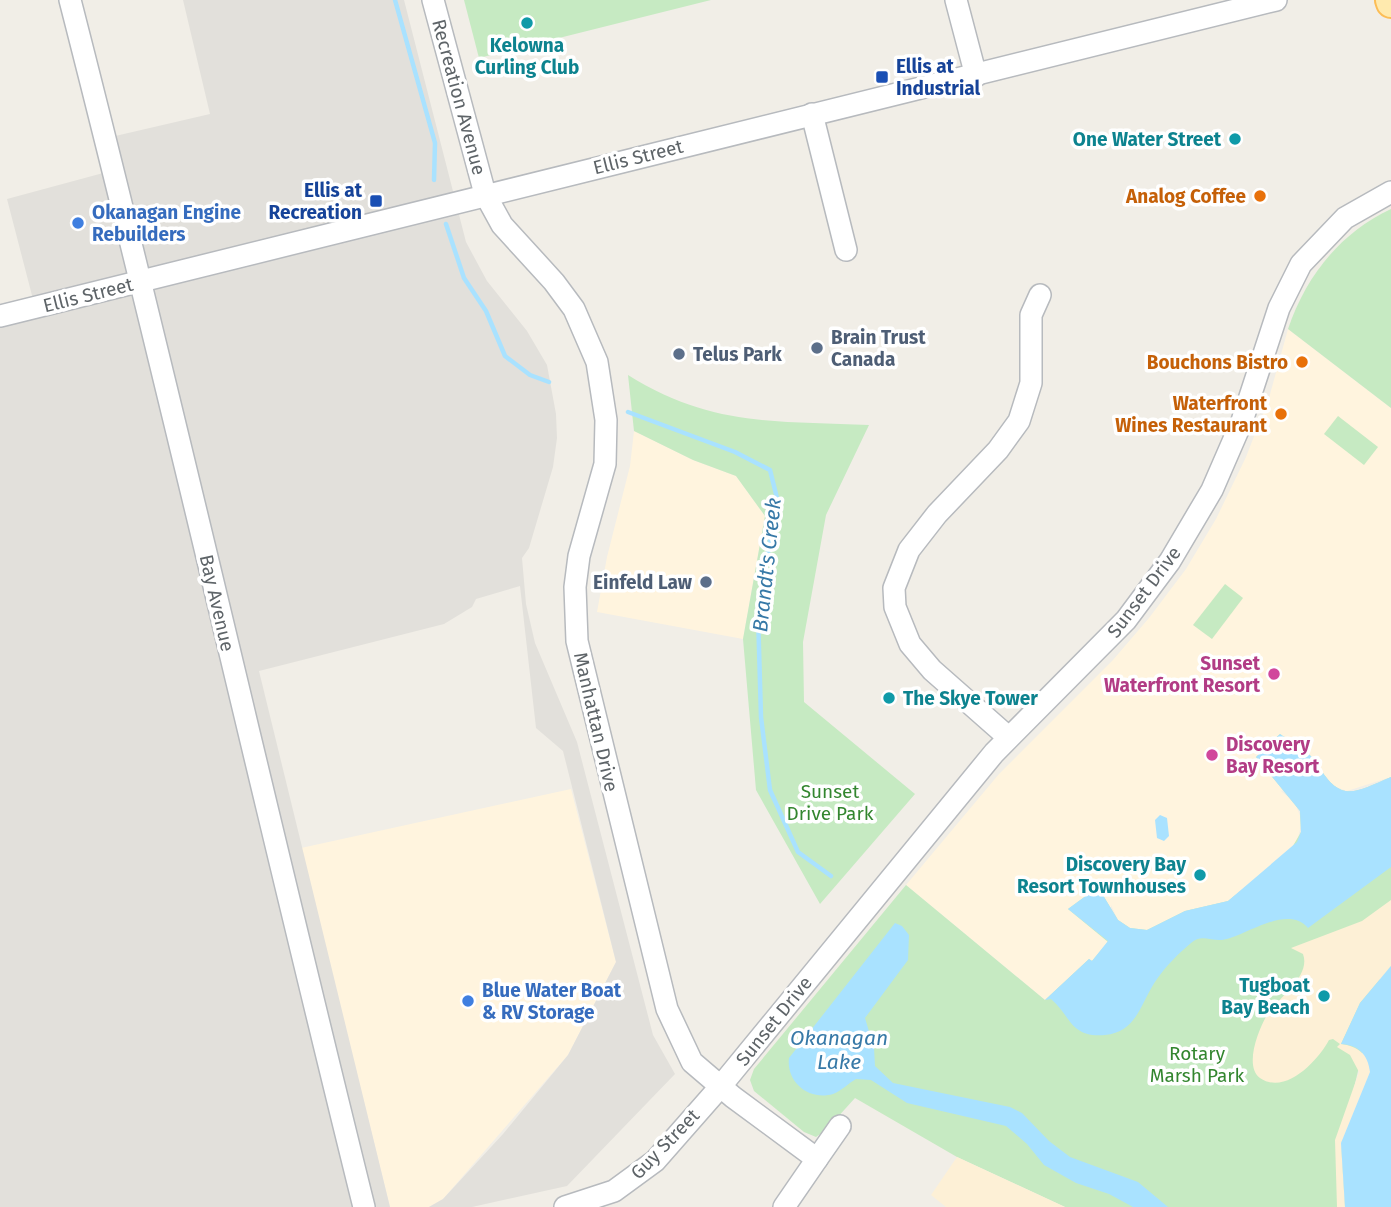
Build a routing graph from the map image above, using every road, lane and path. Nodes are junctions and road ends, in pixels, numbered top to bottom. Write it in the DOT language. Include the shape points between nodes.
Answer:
graph roads {
  1 [pos="70,0"];
  2 [pos="433,0"];
  3 [pos="956,0"];
  4 [pos="1276,0"];
  5 [pos="976,76"];
  6 [pos="812,114"];
  7 [pos="1391,192"];
  8 [pos="485,194"];
  9 [pos="846,250"];
  10 [pos="142,281"];
  11 [pos="1040,295"];
  12 [pos="0,317"];
  13 [pos="1008,737"];
  14 [pos="720,1087"];
  15 [pos="840,1126"];
  16 [pos="817,1159"];
  17 [pos="364,1207"];
  18 [pos="565,1207"];
  19 [pos="784,1207"];
  1 -- 10 [label="street, Bay Avenue"];
  2 -- 8 [label="street, Recreation Avenue"];
  3 -- 5 [label="street"];
  4 -- 5 [label="street, Ellis Street"];
  5 -- 6 [label="street, Ellis Street"];
  6 -- 8 [label="street, Ellis Street"];
  6 -- 9 [label="street"];
  7 -- 13 [label="street, Sunset Drive" via="1345,218 1311,251 1279,308 1232,450 1196,522 1105,644"];
  8 -- 10 [label="street, Ellis Street"];
  8 -- 14 [label="street, Manhattan Drive" via="502,225 574,309 597,362 606,420 605,464 579,556 577,640 667,1009 692,1062"];
  10 -- 12 [label="street, Ellis Street"];
  10 -- 17 [label="street, Bay Avenue"];
  11 -- 13 [label="street" via="1031,315 1031,383 1019,421 909,550 894,588 895,607 910,644 932,670"];
  13 -- 14 [label="street, Sunset Drive"];
  14 -- 16 [label="street, Manhattan Drive"];
  14 -- 18 [label="street, Guy Street" via="634,1179 602,1196"];
  15 -- 16 [label="street"];
  16 -- 19 [label="street"];
}
